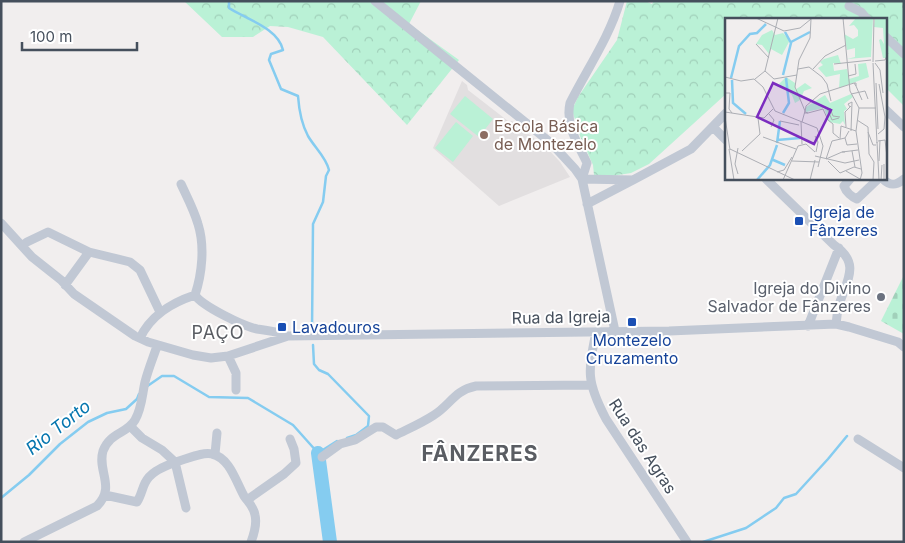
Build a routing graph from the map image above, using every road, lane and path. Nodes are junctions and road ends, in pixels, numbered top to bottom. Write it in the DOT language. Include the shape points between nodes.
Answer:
graph roads {
  1 [pos="375,1"];
  2 [pos="620,1"];
  3 [pos="850,6"];
  4 [pos="867,18"];
  5 [pos="888,39"];
  6 [pos="904,54"];
  7 [pos="888,112"];
  8 [pos="725,114"];
  9 [pos="713,127"];
  10 [pos="904,127"];
  11 [pos="725,139"];
  12 [pos="582,179"];
  13 [pos="633,180"];
  14 [pos="849,180"];
  15 [pos="877,180"];
  16 [pos="884,180"];
  17 [pos="904,180"];
  18 [pos="773,181"];
  19 [pos="181,184"];
  20 [pos="587,204"];
  21 [pos="1,223"];
  22 [pos="22,246"];
  23 [pos="839,248"];
  24 [pos="88,252"];
  25 [pos="65,285"];
  26 [pos="195,295"];
  27 [pos="160,312"];
  28 [pos="836,324"];
  29 [pos="808,326"];
  30 [pos="615,331"];
  31 [pos="596,332"];
  32 [pos="288,336"];
  33 [pos="140,338"];
  34 [pos="157,346"];
  35 [pos="904,347"];
  36 [pos="228,356"];
  37 [pos="591,385"];
  38 [pos="236,390"];
  39 [pos="130,427"];
  40 [pos="217,433"];
  41 [pos="290,439"];
  42 [pos="858,439"];
  43 [pos="214,454"];
  44 [pos="322,457"];
  45 [pos="175,462"];
  46 [pos="904,468"];
  47 [pos="105,495"];
  48 [pos="247,500"];
  49 [pos="186,508"];
  50 [pos="24,542"];
  51 [pos="251,542"];
  52 [pos="687,542"];
  1 -- 12 [label="street" via="551,143"];
  2 -- 12 [label="street" via="602,47 568,112 569,122 587,162"];
  3 -- 4 [label="street"];
  5 -- 6 [label="street"];
  7 -- 10 [label="street"];
  8 -- 9 [label="street"];
  9 -- 11 [label="street"];
  9 -- 13 [label="street" via="691,149"];
  12 -- 13 [label="street"];
  12 -- 20 [label="street"];
  13 -- 20 [label="street"];
  14 -- 15 [label="street" via="844,186 853,198"];
  16 -- 17 [label="street" via="893,185"];
  18 -- 23 [label="street"];
  19 -- 26 [label="street" via="199,225 202,242 200,280"];
  20 -- 30 [label="street"];
  21 -- 22 [label="street"];
  22 -- 24 [label="street" via="48,232"];
  22 -- 25 [label="street"];
  23 -- 28 [label="street" via="850,266"];
  23 -- 29 [label="street"];
  24 -- 25 [label="street"];
  24 -- 27 [label="street" via="130,262 140,270"];
  25 -- 33 [label="street"];
  26 -- 27 [label="street"];
  26 -- 32 [label="street" via="202,303 232,319"];
  27 -- 33 [label="street"];
  28 -- 29 [label="street, Rua da Igreja"];
  28 -- 35 [label="street, Rua da Igreja" via="898,342"];
  29 -- 30 [label="street, Rua da Igreja"];
  30 -- 31 [label="street, Rua da Igreja"];
  31 -- 32 [label="street, Rua da Igreja"];
  31 -- 37 [label="street, Rua das Agras" via="590,364"];
  32 -- 36 [label="street"];
  33 -- 34 [label="street"];
  34 -- 36 [label="street" via="211,358"];
  34 -- 39 [label="street" via="137,417"];
  36 -- 38 [label="street" via="236,373"];
  37 -- 44 [label="street" via="468,388 452,398 436,415 396,436 383,427 376,428 340,444"];
  37 -- 52 [label="street, Rua das Agras" via="606,418"];
  39 -- 45 [label="street"];
  39 -- 47 [label="street" via="108,441 103,453"];
  40 -- 43 [label="street"];
  41 -- 48 [label="street" via="296,463"];
  42 -- 46 [label="street"];
  43 -- 45 [label="street" via="204,453"];
  43 -- 48 [label="street" via="232,472"];
  45 -- 47 [label="street" via="150,475 137,502"];
  45 -- 49 [label="street"];
  47 -- 50 [label="street" via="98,506"];
  48 -- 51 [label="street" via="256,517"];
}
